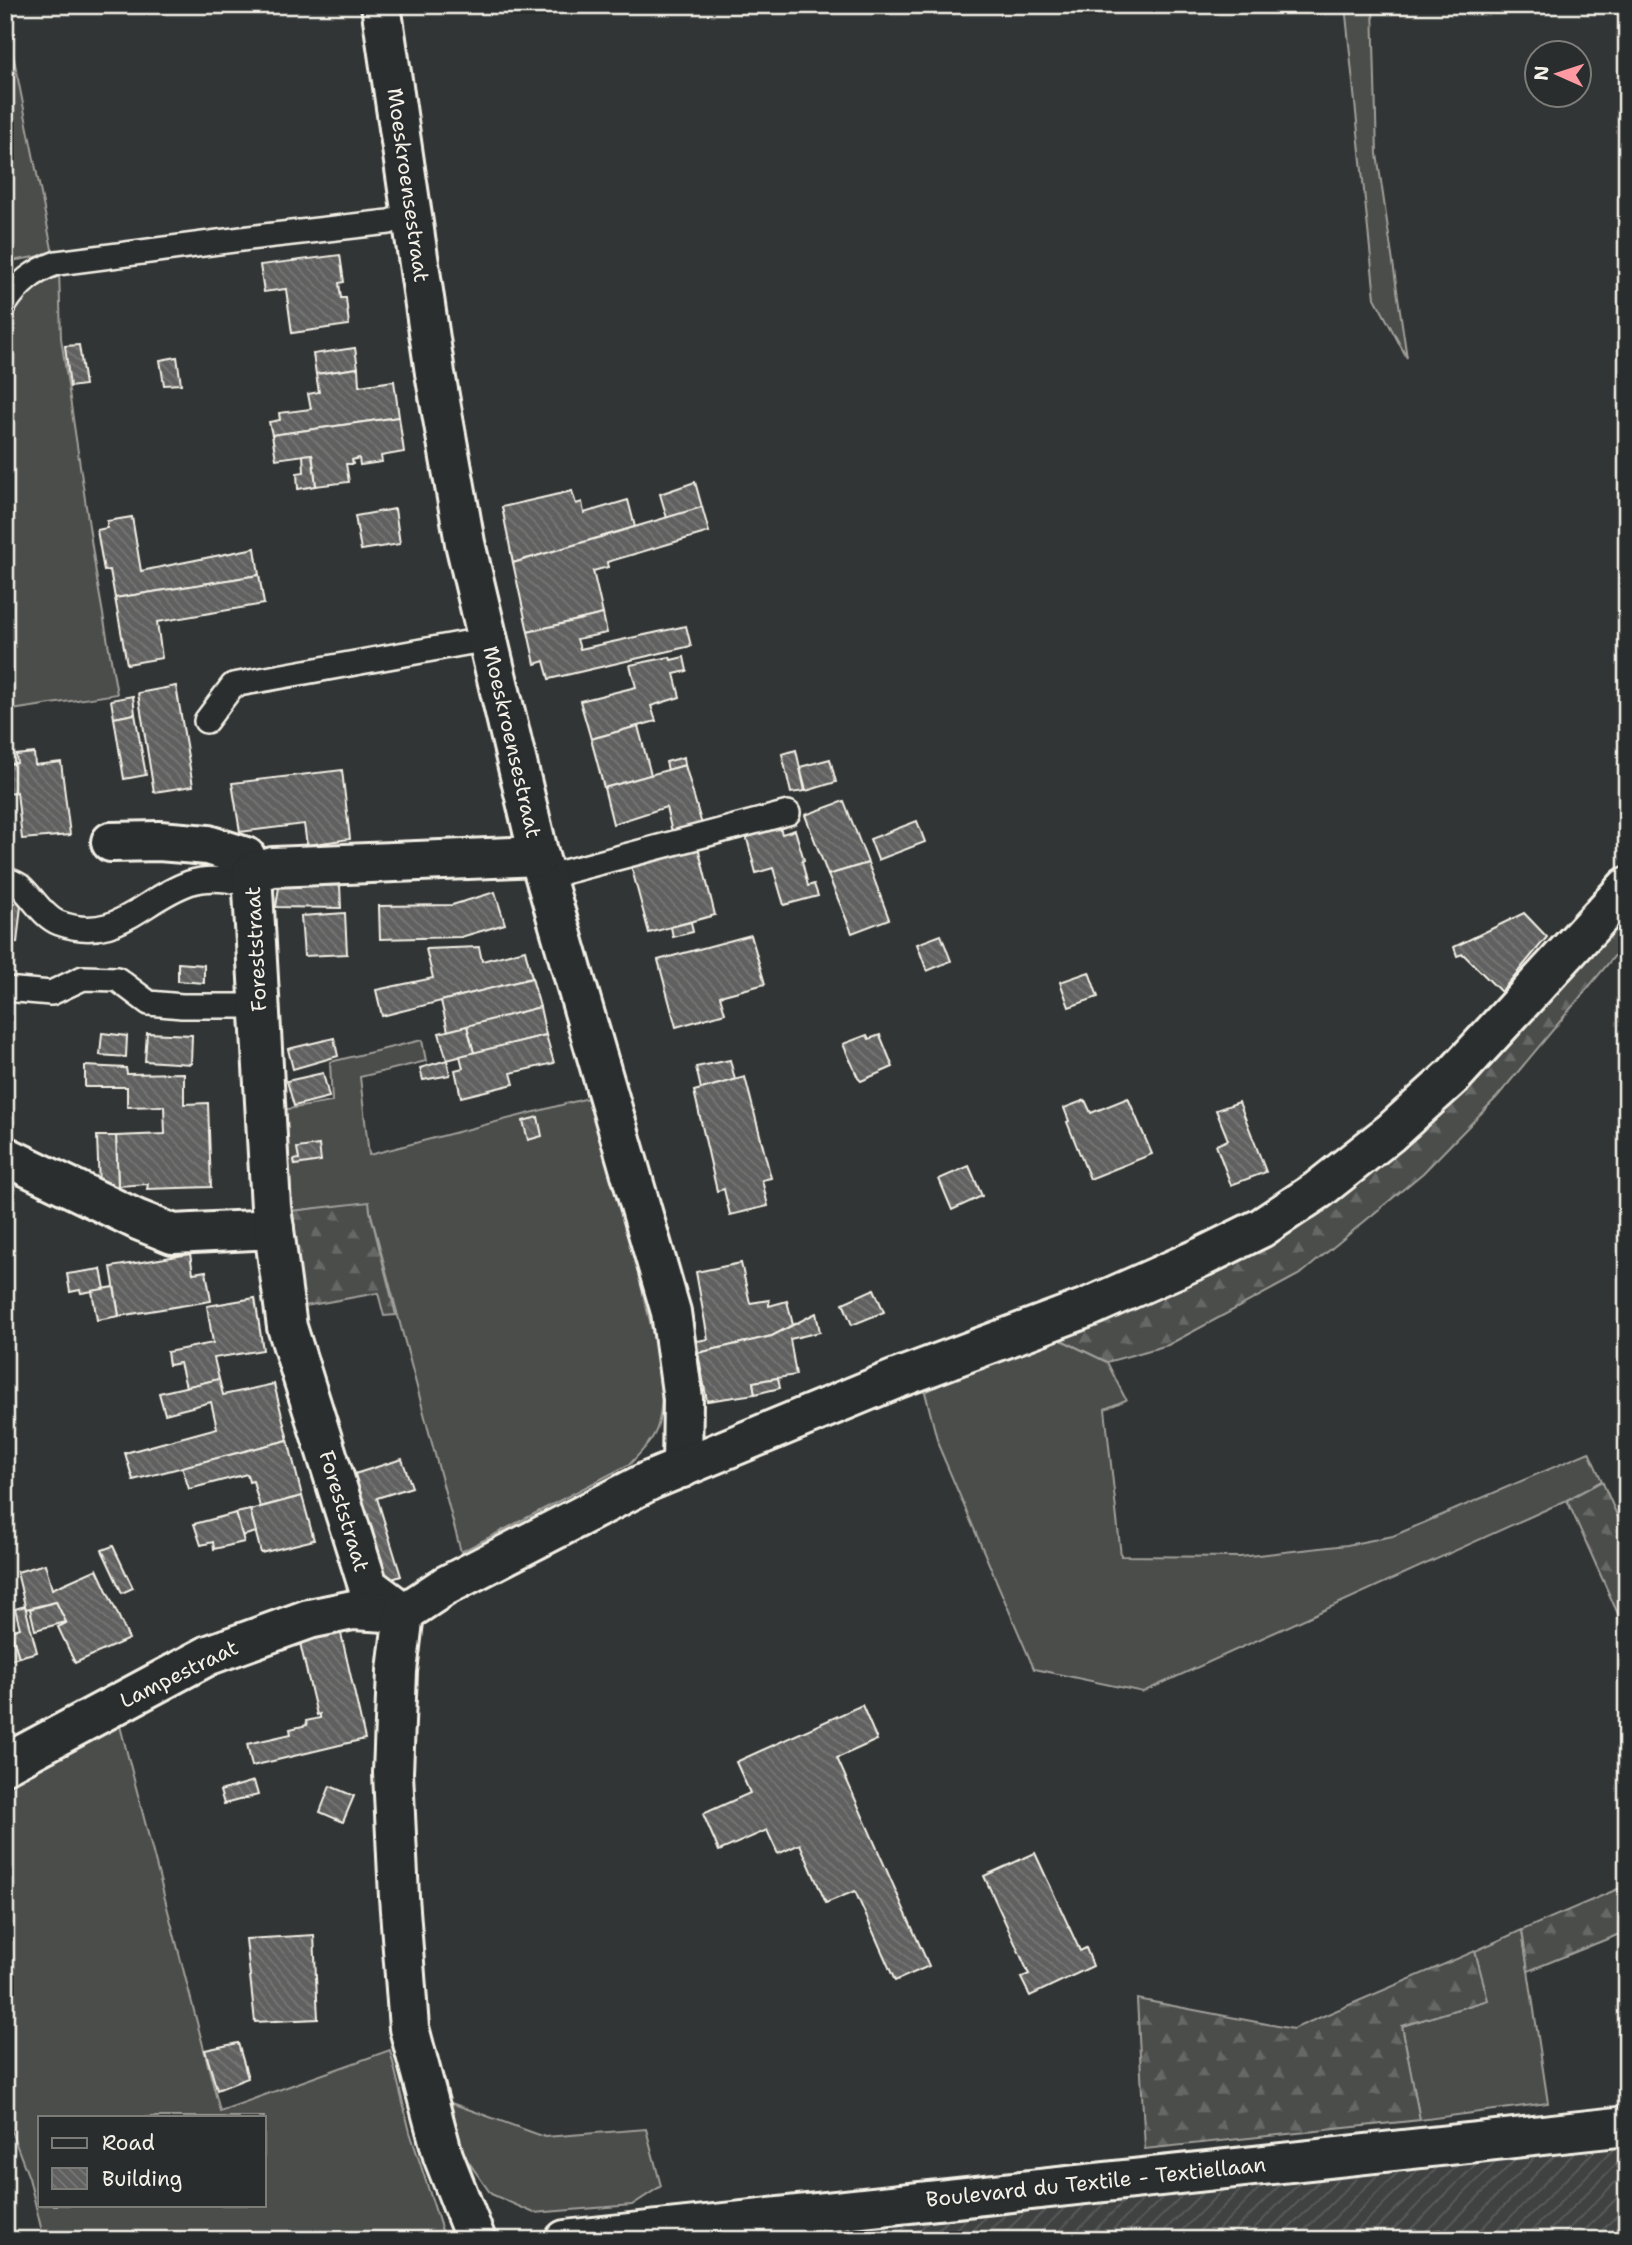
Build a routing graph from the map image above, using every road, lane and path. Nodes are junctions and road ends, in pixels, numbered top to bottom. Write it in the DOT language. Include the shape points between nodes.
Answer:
graph roads {
  1 [pos="381,5"];
  2 [pos="413,213"];
  3 [pos="5,304"];
  4 [pos="488,639"];
  5 [pos="206,721"];
  6 [pos="788,813"];
  7 [pos="111,842"];
  8 [pos="542,867"];
  9 [pos="5,879"];
  10 [pos="252,879"];
  11 [pos="1627,887"];
  12 [pos="5,989"];
  13 [pos="260,1006"];
  14 [pos="5,1157"];
  15 [pos="274,1228"];
  16 [pos="682,1468"];
  17 [pos="404,1613"];
  18 [pos="5,1764"];
  19 [pos="1627,2126"];
  20 [pos="476,2240"];
  21 [pos="565,2240"];
  1 -- 2 [label="street, Moeskroensestraat"];
  2 -- 3 [label="lane" via="389,222 57,263 39,269 16,287"];
  2 -- 4 [label="street, Moeskroensestraat" via="437,386"];
  4 -- 5 [label="lane" via="233,685"];
  4 -- 8 [label="street, Moeskroensestraat"];
  6 -- 8 [label="lane"];
  7 -- 10 [label="street" via="208,845 246,857"];
  8 -- 10 [label="street, Foreststraat" via="273,867"];
  8 -- 16 [label="street, Moeskroensestraat" via="671,1312 683,1399"];
  9 -- 10 [label="lane" via="19,886 55,922 97,929 115,925 188,883"];
  10 -- 13 [label="street, Foreststraat"];
  11 -- 16 [label="street" via="1454,1075 1390,1133 1261,1228 1089,1307 896,1379"];
  12 -- 13 [label="lane" via="51,993 83,978 117,979 149,1003"];
  13 -- 15 [label="street, Foreststraat"];
  14 -- 15 [label="street" via="173,1234"];
  15 -- 17 [label="street, Foreststraat" via="287,1327 368,1586"];
  16 -- 17 [label="street" via="445,1586"];
  17 -- 18 [label="street, Lampestraat" via="353,1609 320,1616 209,1655"];
  17 -- 20 [label="street" via="393,1773 409,2028 443,2156"];
  19 -- 21 [label="street, Boulevard du Textile - Textiellaan"];
}
